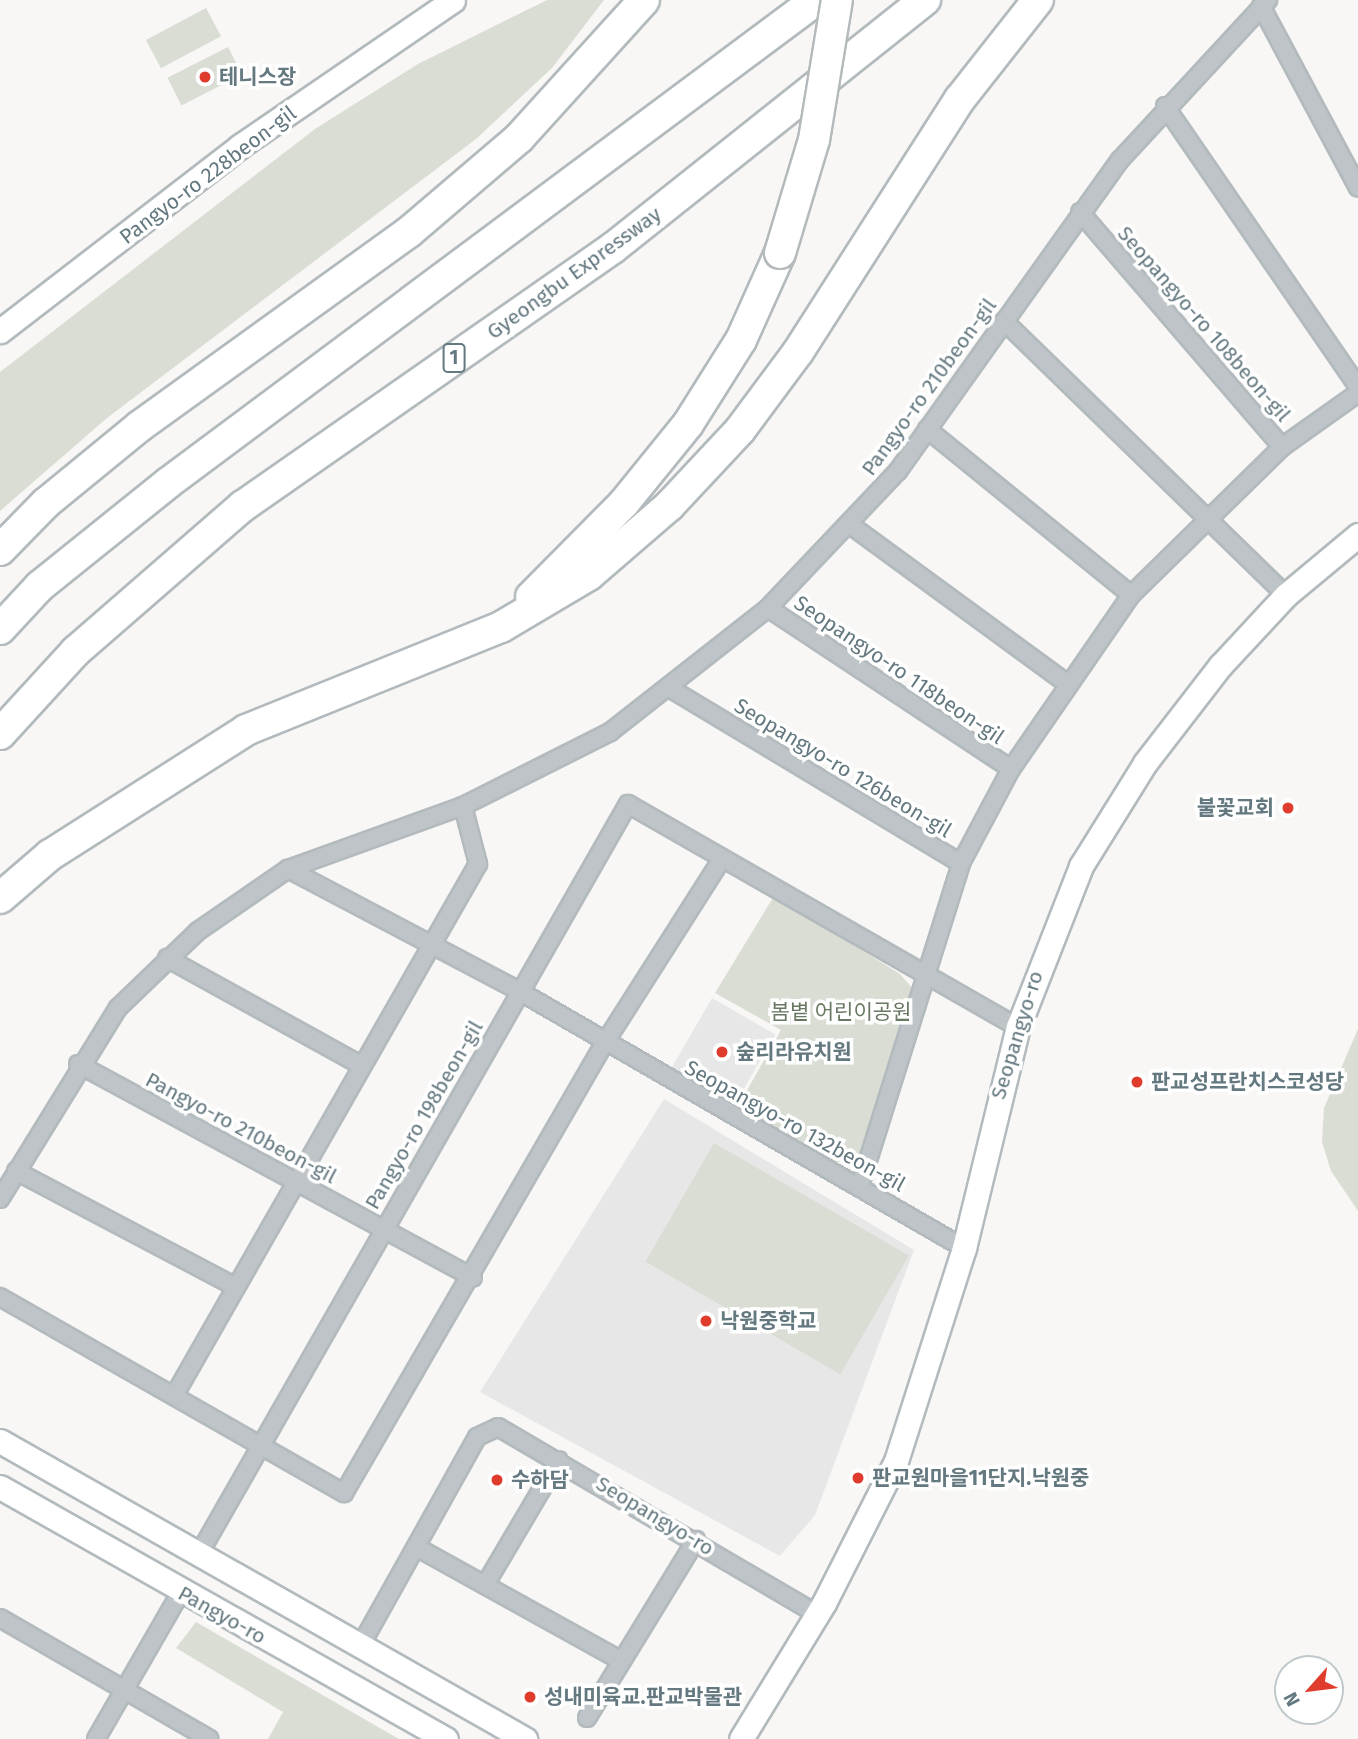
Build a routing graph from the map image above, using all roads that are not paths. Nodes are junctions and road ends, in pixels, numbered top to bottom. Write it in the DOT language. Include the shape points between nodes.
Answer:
graph roads {
  1 [pos="453,0"];
  2 [pos="644,0"];
  3 [pos="816,0"];
  4 [pos="837,0"];
  5 [pos="925,0"];
  6 [pos="1038,0"];
  7 [pos="1265,3"];
  8 [pos="1165,106"];
  9 [pos="1358,188"];
  10 [pos="1080,212"];
  11 [pos="1004,321"];
  12 [pos="0,331"];
  13 [pos="1358,387"];
  14 [pos="1358,393"];
  15 [pos="927,429"];
  16 [pos="1282,447"];
  17 [pos="1204,519"];
  18 [pos="849,524"];
  19 [pos="1358,535"];
  20 [pos="0,550"];
  21 [pos="1286,595"];
  22 [pos="1131,596"];
  23 [pos="768,608"];
  24 [pos="501,627"];
  25 [pos="0,629"];
  26 [pos="1068,684"];
  27 [pos="671,689"];
  28 [pos="0,734"];
  29 [pos="1011,769"];
  30 [pos="463,806"];
  31 [pos="722,859"];
  32 [pos="961,863"];
  33 [pos="288,869"];
  34 [pos="0,898"];
  35 [pos="429,942"];
  36 [pos="167,958"];
  37 [pos="927,980"];
  38 [pos="519,990"];
  39 [pos="1018,1027"];
  40 [pos="604,1044"];
  41 [pos="78,1064"];
  42 [pos="361,1065"];
  43 [pos="16,1171"];
  44 [pos="297,1181"];
  45 [pos="860,1185"];
  46 [pos="0,1199"];
  47 [pos="383,1230"];
  48 [pos="964,1248"];
  49 [pos="473,1278"];
  50 [pos="234,1286"];
  51 [pos="0,1297"];
  52 [pos="174,1396"];
  53 [pos="0,1441"];
  54 [pos="261,1449"];
  55 [pos="559,1460"];
  56 [pos="0,1487"];
  57 [pos="695,1540"];
  58 [pos="416,1547"];
  59 [pos="199,1554"];
  60 [pos="485,1585"];
  61 [pos="181,1592"];
  62 [pos="817,1614"];
  63 [pos="0,1618"];
  64 [pos="362,1643"];
  65 [pos="622,1661"];
  66 [pos="125,1687"];
  67 [pos="587,1718"];
  68 [pos="96,1739"];
  69 [pos="211,1739"];
  70 [pos="446,1739"];
  71 [pos="525,1739"];
  72 [pos="741,1739"];
  1 -- 12 [label="street, Pangyo-ro 228beon-gil" via="240,146"];
  2 -- 20 [label="highway" via="620,33 519,138 409,232 140,426 46,503"];
  3 -- 25 [label="highway" via="168,483 40,586"];
  4 -- 24 [label="highway, bridge" via="814,139 780,253 741,340 688,425 624,503"];
  5 -- 28 [label="highway, Gyeongbu Expressway / 1" via="612,248 243,506 76,651"];
  6 -- 24 [label="highway" via="960,99 798,352 740,430 669,506 589,575"];
  7 -- 8 [label="street, Pangyo-ro 210beon-gil"];
  7 -- 9 [label="street"];
  8 -- 10 [label="street, Pangyo-ro 210beon-gil"];
  8 -- 13 [label="street"];
  10 -- 11 [label="street, Pangyo-ro 210beon-gil"];
  10 -- 16 [label="street, Seopangyo-ro 108beon-gil"];
  11 -- 15 [label="street, Pangyo-ro 210beon-gil"];
  11 -- 17 [label="street"];
  14 -- 16 [label="street"];
  15 -- 18 [label="street, Pangyo-ro 210beon-gil"];
  15 -- 22 [label="street"];
  16 -- 17 [label="street, Seopangyo-ro 108beon-gil"];
  17 -- 21 [label="street"];
  17 -- 22 [label="street, Seopangyo-ro 108beon-gil"];
  18 -- 23 [label="street, Pangyo-ro 210beon-gil"];
  18 -- 26 [label="street"];
  19 -- 21 [label="street, Seopangyo-ro"];
  21 -- 39 [label="street, Seopangyo-ro" via="1189,705 1095,839 1050,933"];
  22 -- 26 [label="street, Seopangyo-ro 118beon-gil"];
  23 -- 27 [label="street, Pangyo-ro 210beon-gil"];
  23 -- 29 [label="street, Seopangyo-ro 118beon-gil"];
  24 -- 34 [label="highway" via="246,730 50,855"];
  26 -- 29 [label="street, Seopangyo-ro 118beon-gil"];
  27 -- 30 [label="street, Pangyo-ro 210beon-gil" via="598,738"];
  27 -- 32 [label="street, Seopangyo-ro 126beon-gil"];
  29 -- 32 [label="street"];
  30 -- 33 [label="street, Pangyo-ro 210beon-gil"];
  30 -- 35 [label="street" via="478,864"];
  31 -- 37 [label="street"];
  31 -- 38 [label="street, Pangyo-ro 198beon-gil" via="628,804"];
  31 -- 40 [label="street"];
  32 -- 37 [label="street, Seopangyo-ro 126beon-gil"];
  33 -- 35 [label="street, Seopangyo-ro 132beon-gil"];
  33 -- 36 [label="street, Pangyo-ro 210beon-gil"];
  35 -- 38 [label="street, Seopangyo-ro 132beon-gil"];
  35 -- 42 [label="street"];
  36 -- 41 [label="street, Pangyo-ro 210beon-gil" via="118,1008"];
  36 -- 42 [label="street"];
  37 -- 39 [label="street"];
  37 -- 45 [label="street, Seopangyo-ro 126beon-gil"];
  38 -- 40 [label="street, Seopangyo-ro 132beon-gil"];
  38 -- 47 [label="street, Pangyo-ro 198beon-gil"];
  39 -- 48 [label="street, Seopangyo-ro"];
  40 -- 45 [label="street, Seopangyo-ro 132beon-gil"];
  40 -- 49 [label="street"];
  41 -- 43 [label="street, Pangyo-ro 210beon-gil"];
  41 -- 44 [label="street, Pangyo-ro 210beon-gil"];
  42 -- 44 [label="street"];
  43 -- 46 [label="street, Pangyo-ro 210beon-gil"];
  43 -- 50 [label="street"];
  44 -- 47 [label="street, Pangyo-ro 210beon-gil"];
  44 -- 50 [label="street"];
  45 -- 48 [label="street, Seopangyo-ro 132beon-gil"];
  47 -- 49 [label="street"];
  47 -- 54 [label="street, Pangyo-ro 198beon-gil"];
  48 -- 62 [label="street, Seopangyo-ro" via="896,1461"];
  49 -- 54 [label="street" via="344,1493"];
  50 -- 52 [label="street"];
  51 -- 52 [label="street"];
  52 -- 54 [label="street"];
  53 -- 59 [label="street, Pangyo-ro"];
  54 -- 59 [label="street, Pangyo-ro 198beon-gil"];
  55 -- 57 [label="street, Seopangyo-ro"];
  55 -- 58 [label="street, Seopangyo-ro" via="506,1429 490,1428 477,1437"];
  55 -- 60 [label="street"];
  56 -- 61 [label="street, Pangyo-ro"];
  57 -- 62 [label="street, Seopangyo-ro"];
  57 -- 65 [label="street"];
  58 -- 60 [label="street"];
  58 -- 64 [label="street"];
  59 -- 64 [label="street, Pangyo-ro"];
  60 -- 65 [label="street"];
  61 -- 66 [label="street"];
  61 -- 70 [label="street, Pangyo-ro"];
  62 -- 72 [label="street, Seopangyo-ro"];
  63 -- 66 [label="street"];
  64 -- 71 [label="street, Pangyo-ro"];
  65 -- 67 [label="street"];
  66 -- 68 [label="street"];
  66 -- 69 [label="street"];
}
